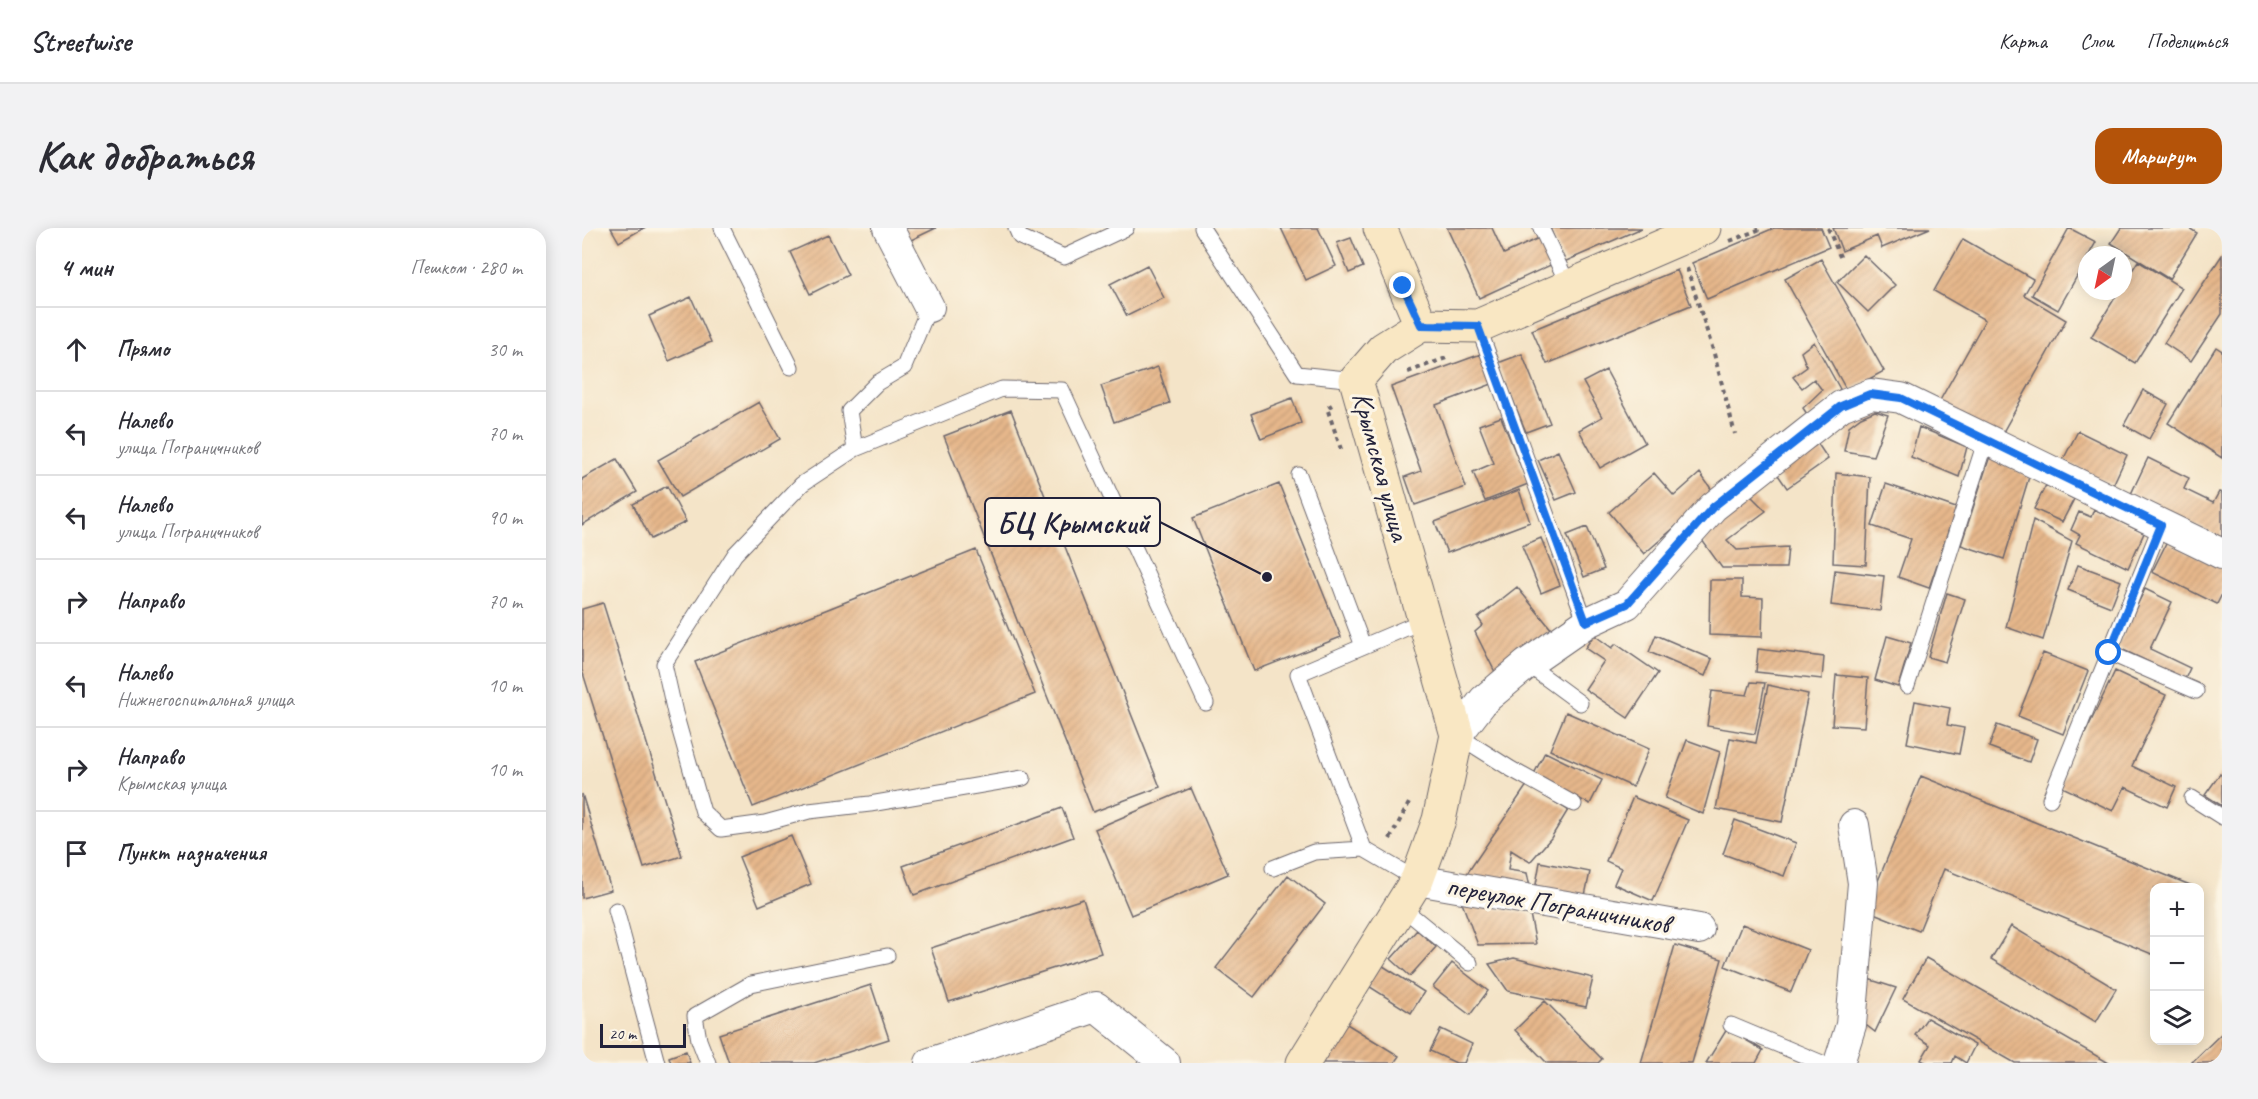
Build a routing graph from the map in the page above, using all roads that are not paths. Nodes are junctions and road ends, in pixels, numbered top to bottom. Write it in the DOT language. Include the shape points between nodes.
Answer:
graph roads {
  1 [pos="722,228"];
  2 [pos="888,228"];
  3 [pos="1016,228"];
  4 [pos="1126,228"];
  5 [pos="1202,228"];
  6 [pos="1380,228"];
  7 [pos="1541,228"];
  8 [pos="1690,233"];
  9 [pos="1569,286"];
  10 [pos="929,307"];
  11 [pos="1421,325"];
  12 [pos="1478,326"];
  13 [pos="791,367"];
  14 [pos="1356,380"];
  15 [pos="1986,439"];
  16 [pos="855,449"];
  17 [pos="1299,475"];
  18 [pos="2161,525"];
  19 [pos="2222,554"];
  20 [pos="1425,620"];
  21 [pos="1586,622"];
  22 [pos="1363,646"];
  23 [pos="2109,653"];
  24 [pos="1527,664"];
  25 [pos="1907,686"];
  26 [pos="2196,692"];
  27 [pos="1206,703"];
  28 [pos="1580,703"];
  29 [pos="1457,735"];
  30 [pos="1023,778"];
  31 [pos="2192,798"];
  32 [pos="2050,799"];
  33 [pos="1574,804"];
  34 [pos="2222,817"];
  35 [pos="1854,825"];
  36 [pos="1364,849"];
  37 [pos="1273,868"];
  38 [pos="1409,893"];
  39 [pos="616,910"];
  40 [pos="1699,929"];
  41 [pos="887,956"];
  42 [pos="1470,963"];
  43 [pos="1731,1025"];
  44 [pos="657,1063"];
  45 [pos="708,1063"];
  46 [pos="930,1063"];
  47 [pos="1165,1063"];
  48 [pos="1303,1063"];
  49 [pos="1822,1063"];
  50 [pos="1839,1063"];
  1 -- 13 [label="lane"];
  2 -- 10 [label="street"];
  3 -- 4 [label="lane" via="1020,237 1064,257"];
  5 -- 14 [label="lane" via="1297,374"];
  6 -- 11 [label="street"];
  7 -- 9 [label="lane"];
  8 -- 9 [label="street"];
  9 -- 12 [label="street"];
  10 -- 16 [label="lane" via="904,367 877,383 849,411"];
  11 -- 12 [label="street"];
  11 -- 14 [label="street, Крымская улица" via="1383,349"];
  12 -- 21 [label="lane"];
  14 -- 20 [label="street, Крымская улица"];
  15 -- 18 [label="street"];
  15 -- 21 [label="street" via="1901,398 1870,394 1841,406 1713,507 1627,604"];
  15 -- 25 [label="lane"];
  16 -- 27 [label="lane" via="1002,389 1062,390"];
  16 -- 30 [label="lane" via="802,484 735,554 664,664 703,812 721,829 809,811"];
  17 -- 22 [label="lane"];
  18 -- 19 [label="street"];
  18 -- 23 [label="lane"];
  20 -- 22 [label="lane"];
  20 -- 29 [label="street, Крымская улица"];
  21 -- 24 [label="street"];
  22 -- 36 [label="lane" via="1298,674"];
  23 -- 26 [label="lane"];
  23 -- 32 [label="lane"];
  24 -- 28 [label="lane"];
  24 -- 29 [label="street" via="1484,700"];
  29 -- 33 [label="lane"];
  29 -- 38 [label="street" via="1439,820"];
  31 -- 34 [label="lane"];
  35 -- 50 [label="street" via="1863,883 1851,1025"];
  36 -- 37 [label="lane" via="1314,852"];
  36 -- 38 [label="lane" via="1380,858"];
  38 -- 40 [label="street, переулок Пограничников"];
  38 -- 42 [label="lane"];
  38 -- 48 [label="street"];
  39 -- 44 [label="lane"];
  41 -- 45 [label="lane" via="751,984 695,1016"];
  43 -- 49 [label="lane"];
  46 -- 47 [label="street" via="1096,1007"];
}
